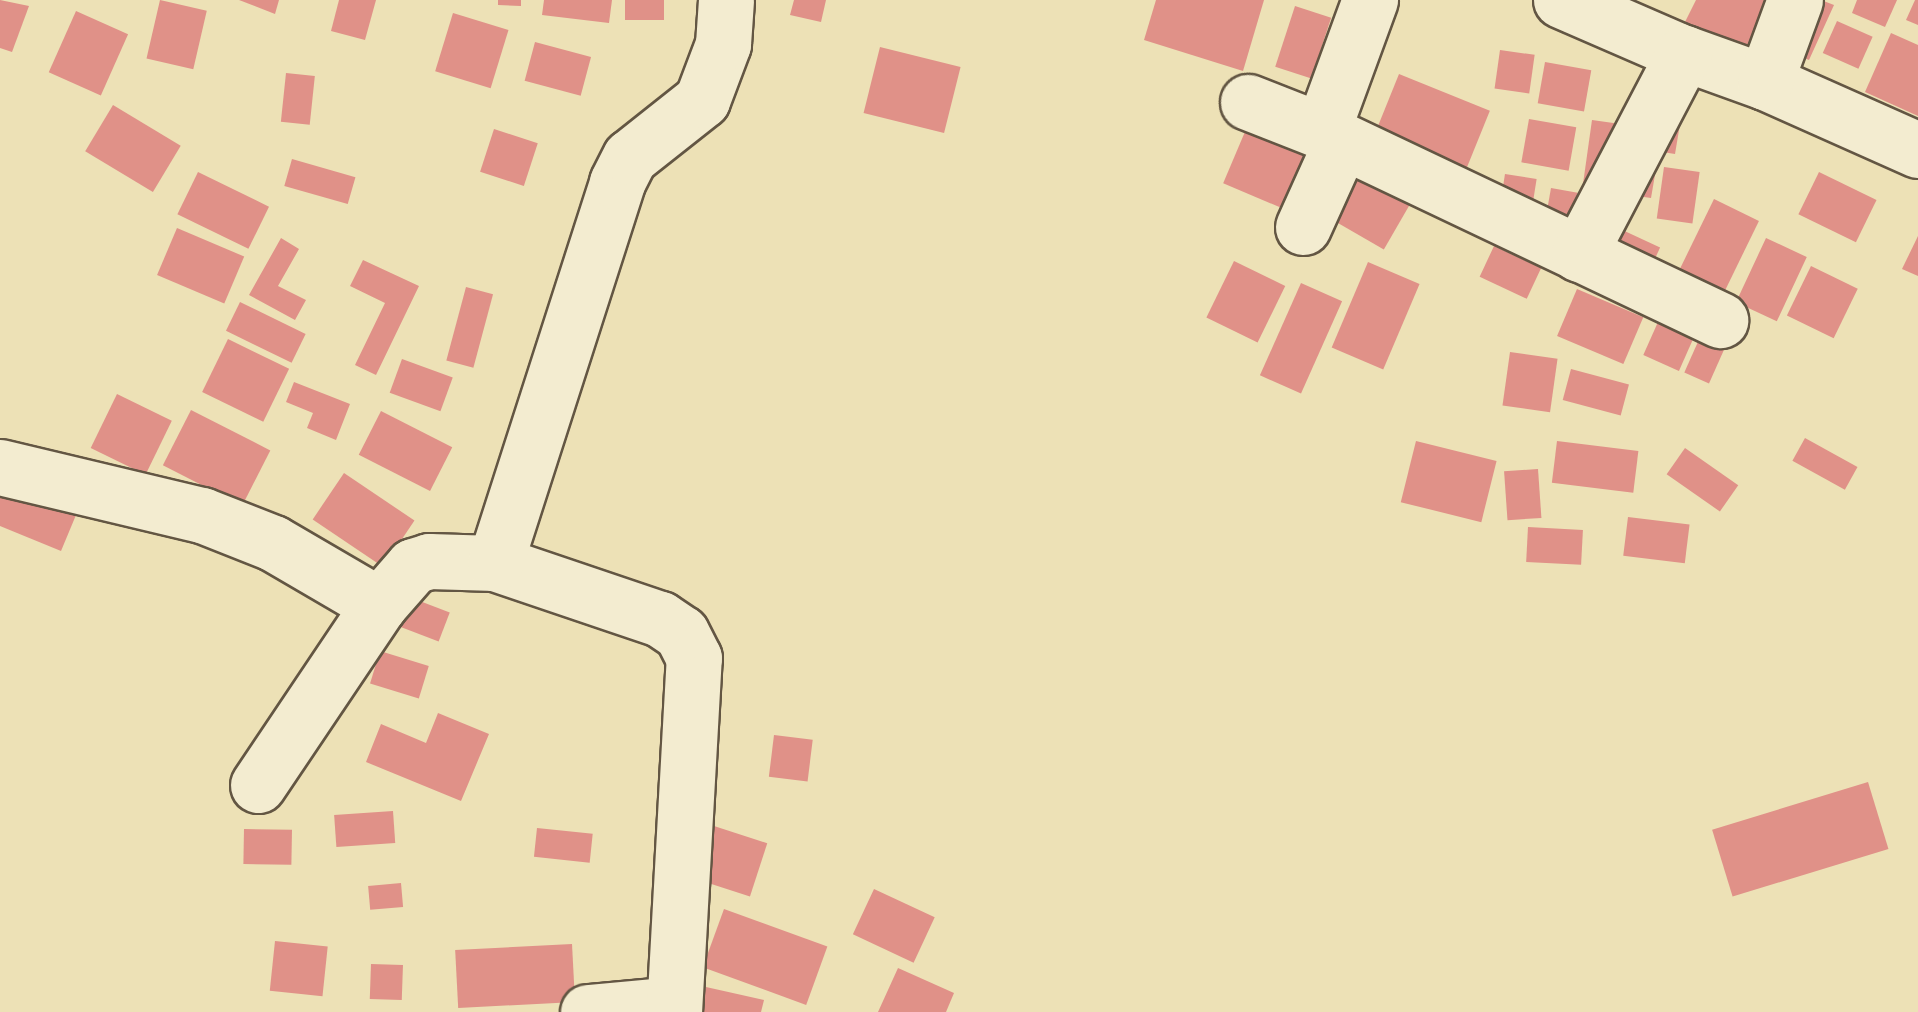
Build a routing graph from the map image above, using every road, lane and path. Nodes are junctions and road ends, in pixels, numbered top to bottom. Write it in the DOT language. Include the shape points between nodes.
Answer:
graph roads {
  1 [pos="726,0"];
  2 [pos="1370,0"];
  3 [pos="1561,0"];
  4 [pos="1794,0"];
  5 [pos="1684,53"];
  6 [pos="1764,82"];
  7 [pos="1248,102"];
  8 [pos="1332,137"];
  9 [pos="1918,150"];
  10 [pos="1303,227"];
  11 [pos="1580,254"];
  12 [pos="1720,320"];
  13 [pos="0,467"];
  14 [pos="495,563"];
  15 [pos="378,604"];
  16 [pos="258,785"];
  17 [pos="674,1008"];
  18 [pos="588,1012"];
  1 -- 14 [label="street" via="723,44 702,100 630,157 617,182"];
  2 -- 8 [label="street"];
  3 -- 5 [label="street"];
  4 -- 6 [label="street"];
  5 -- 6 [label="street"];
  5 -- 11 [label="street"];
  6 -- 9 [label="street"];
  7 -- 8 [label="street"];
  8 -- 10 [label="street"];
  8 -- 11 [label="street"];
  11 -- 12 [label="street"];
  13 -- 15 [label="street" via="202,515 273,543"];
  14 -- 15 [label="street" via="414,566"];
  14 -- 17 [label="street" via="660,619 681,633 694,658"];
  15 -- 16 [label="street"];
  17 -- 18 [label="street"];
}
